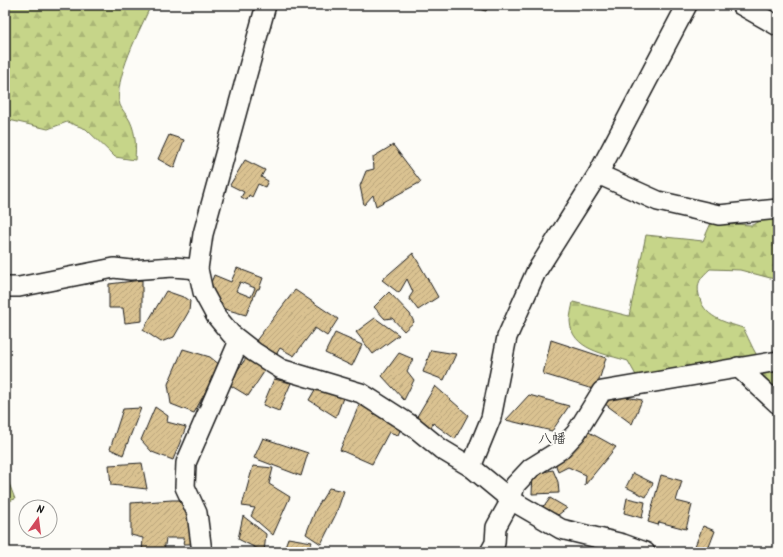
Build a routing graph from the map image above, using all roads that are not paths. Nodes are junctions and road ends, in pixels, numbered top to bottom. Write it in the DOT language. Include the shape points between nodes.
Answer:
graph roads {
  1 [pos="266,5"];
  2 [pos="687,5"];
  3 [pos="741,5"];
  4 [pos="778,26"];
  5 [pos="598,174"];
  6 [pos="778,209"];
  7 [pos="198,269"];
  8 [pos="5,287"];
  9 [pos="239,341"];
  10 [pos="778,362"];
  11 [pos="738,367"];
  12 [pos="778,404"];
  13 [pos="470,467"];
  14 [pos="511,500"];
  15 [pos="202,552"];
  16 [pos="490,552"];
  17 [pos="645,552"];
  1 -- 7 [label="street" via="203,234"];
  2 -- 5 [label="street"];
  3 -- 4 [label="street"];
  5 -- 6 [label="street" via="658,201 719,215"];
  5 -- 13 [label="street" via="536,272 507,337 491,418"];
  7 -- 8 [label="street" via="114,268 19,287"];
  7 -- 9 [label="street" via="199,282 209,304 216,316"];
  9 -- 13 [label="street" via="281,369 361,393"];
  9 -- 15 [label="street" via="186,463 185,486 197,513"];
  10 -- 11 [label="street"];
  11 -- 12 [label="street"];
  11 -- 14 [label="street" via="602,391 576,433 560,450 531,468 515,485"];
  13 -- 14 [label="street"];
  14 -- 16 [label="street" via="496,527 495,543"];
  14 -- 17 [label="street" via="561,529"];
}
